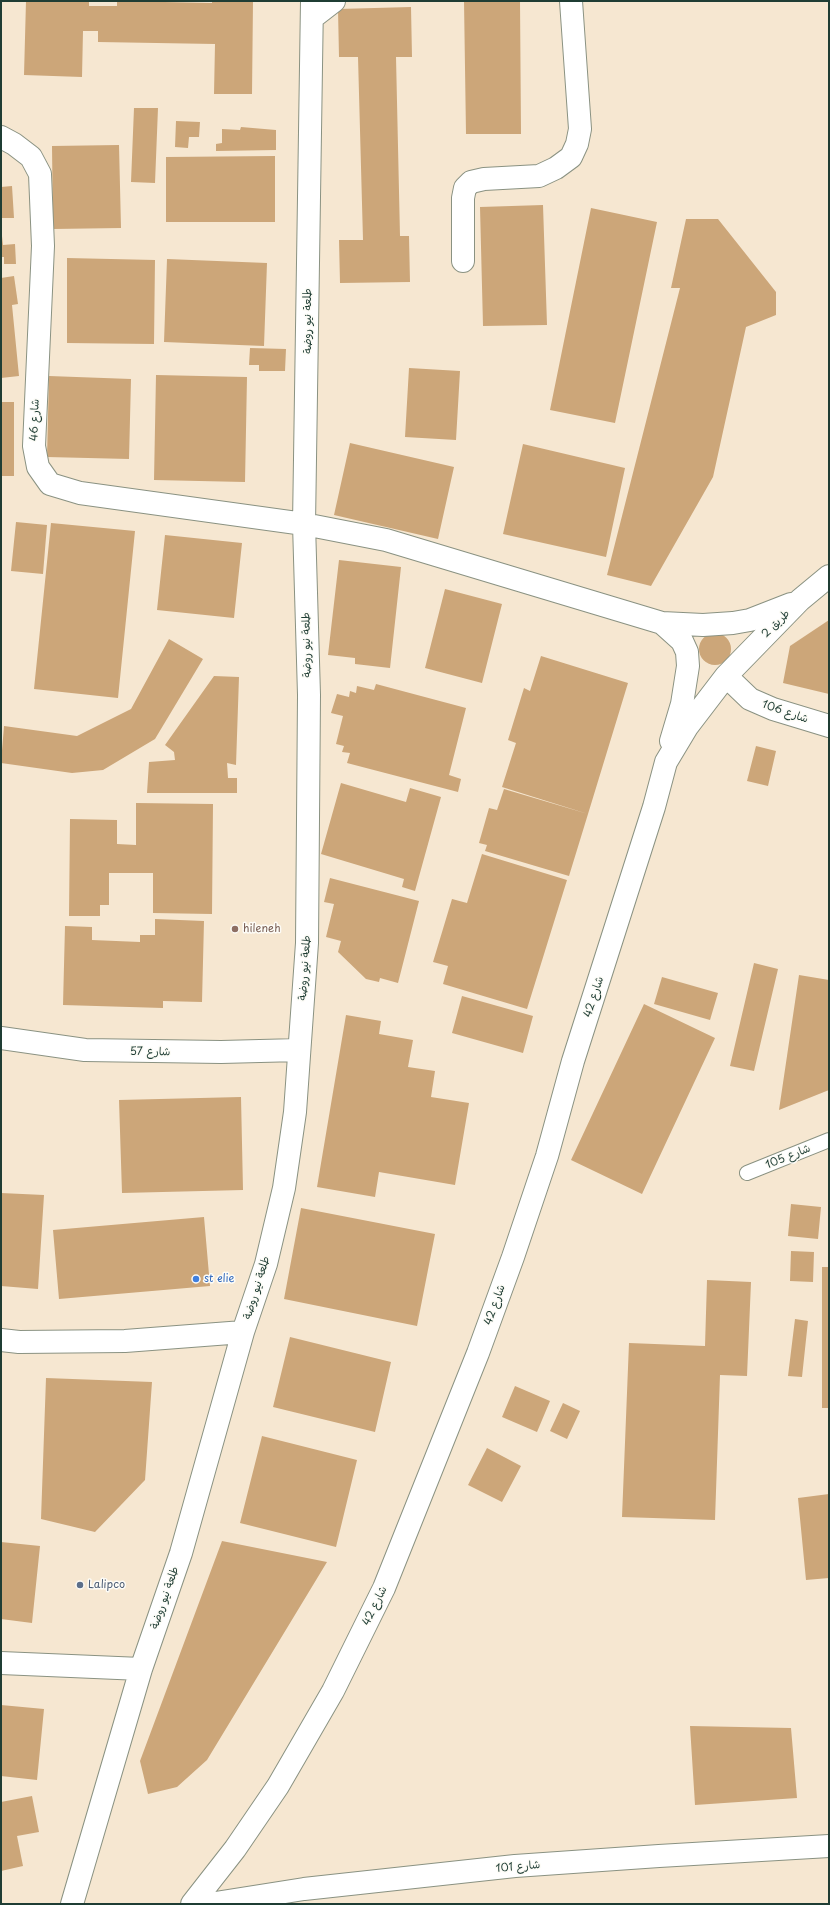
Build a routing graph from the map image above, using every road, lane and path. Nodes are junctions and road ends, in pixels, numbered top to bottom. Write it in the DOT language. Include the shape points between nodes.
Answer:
graph roads {
  1 [pos="334,1"];
  2 [pos="571,1"];
  3 [pos="312,9"];
  4 [pos="1,137"];
  5 [pos="462,261"];
  6 [pos="304,524"];
  7 [pos="829,576"];
  8 [pos="800,600"];
  9 [pos="662,624"];
  10 [pos="726,676"];
  11 [pos="829,726"];
  12 [pos="666,762"];
  13 [pos="1,1038"];
  14 [pos="299,1050"];
  15 [pos="829,1140"];
  16 [pos="747,1173"];
  17 [pos="244,1332"];
  18 [pos="1,1340"];
  19 [pos="1,1664"];
  20 [pos="141,1669"];
  21 [pos="829,1846"];
  22 [pos="72,1904"];
  23 [pos="192,1904"];
  24 [pos="209,1904"];
  1 -- 3 [label="street"];
  2 -- 5 [label="street" via="580,129 577,144 571,157 539,176 484,179 471,182 465,188"];
  3 -- 6 [label="street, طلعة نيو روضة"];
  4 -- 6 [label="street, شارع 46" via="31,158 40,174 43,246 34,446 38,466 50,484 80,493"];
  6 -- 9 [label="street, شارع 46" via="386,540"];
  6 -- 14 [label="street, طلعة نيو روضة" via="309,695 309,822 307,943"];
  7 -- 8 [label="street, طريق 2"];
  8 -- 9 [label="street" via="750,620 733,623"];
  8 -- 10 [label="street, طريق 2"];
  9 -- 12 [label="street" via="682,641 687,652 688,666 682,704"];
  10 -- 11 [label="street, شارع 106" via="750,699 773,709"];
  10 -- 12 [label="street, شارع 42" via="687,727"];
  12 -- 23 [label="street, شارع 42" via="573,1061 547,1156 513,1257 478,1353 384,1588 333,1691 278,1786 235,1849"];
  13 -- 14 [label="street, شارع 57" via="85,1050"];
  14 -- 17 [label="street, طلعة نيو روضة" via="295,1112 284,1188 266,1264"];
  15 -- 16 [label="lane, شارع 105"];
  17 -- 18 [label="street" via="125,1341"];
  17 -- 20 [label="street, طلعة نيو روضة" via="181,1553"];
  19 -- 20 [label="street"];
  20 -- 22 [label="street, طلعة نيو روضة"];
  21 -- 24 [label="street, شارع 101" via="515,1866 304,1889"];
}
